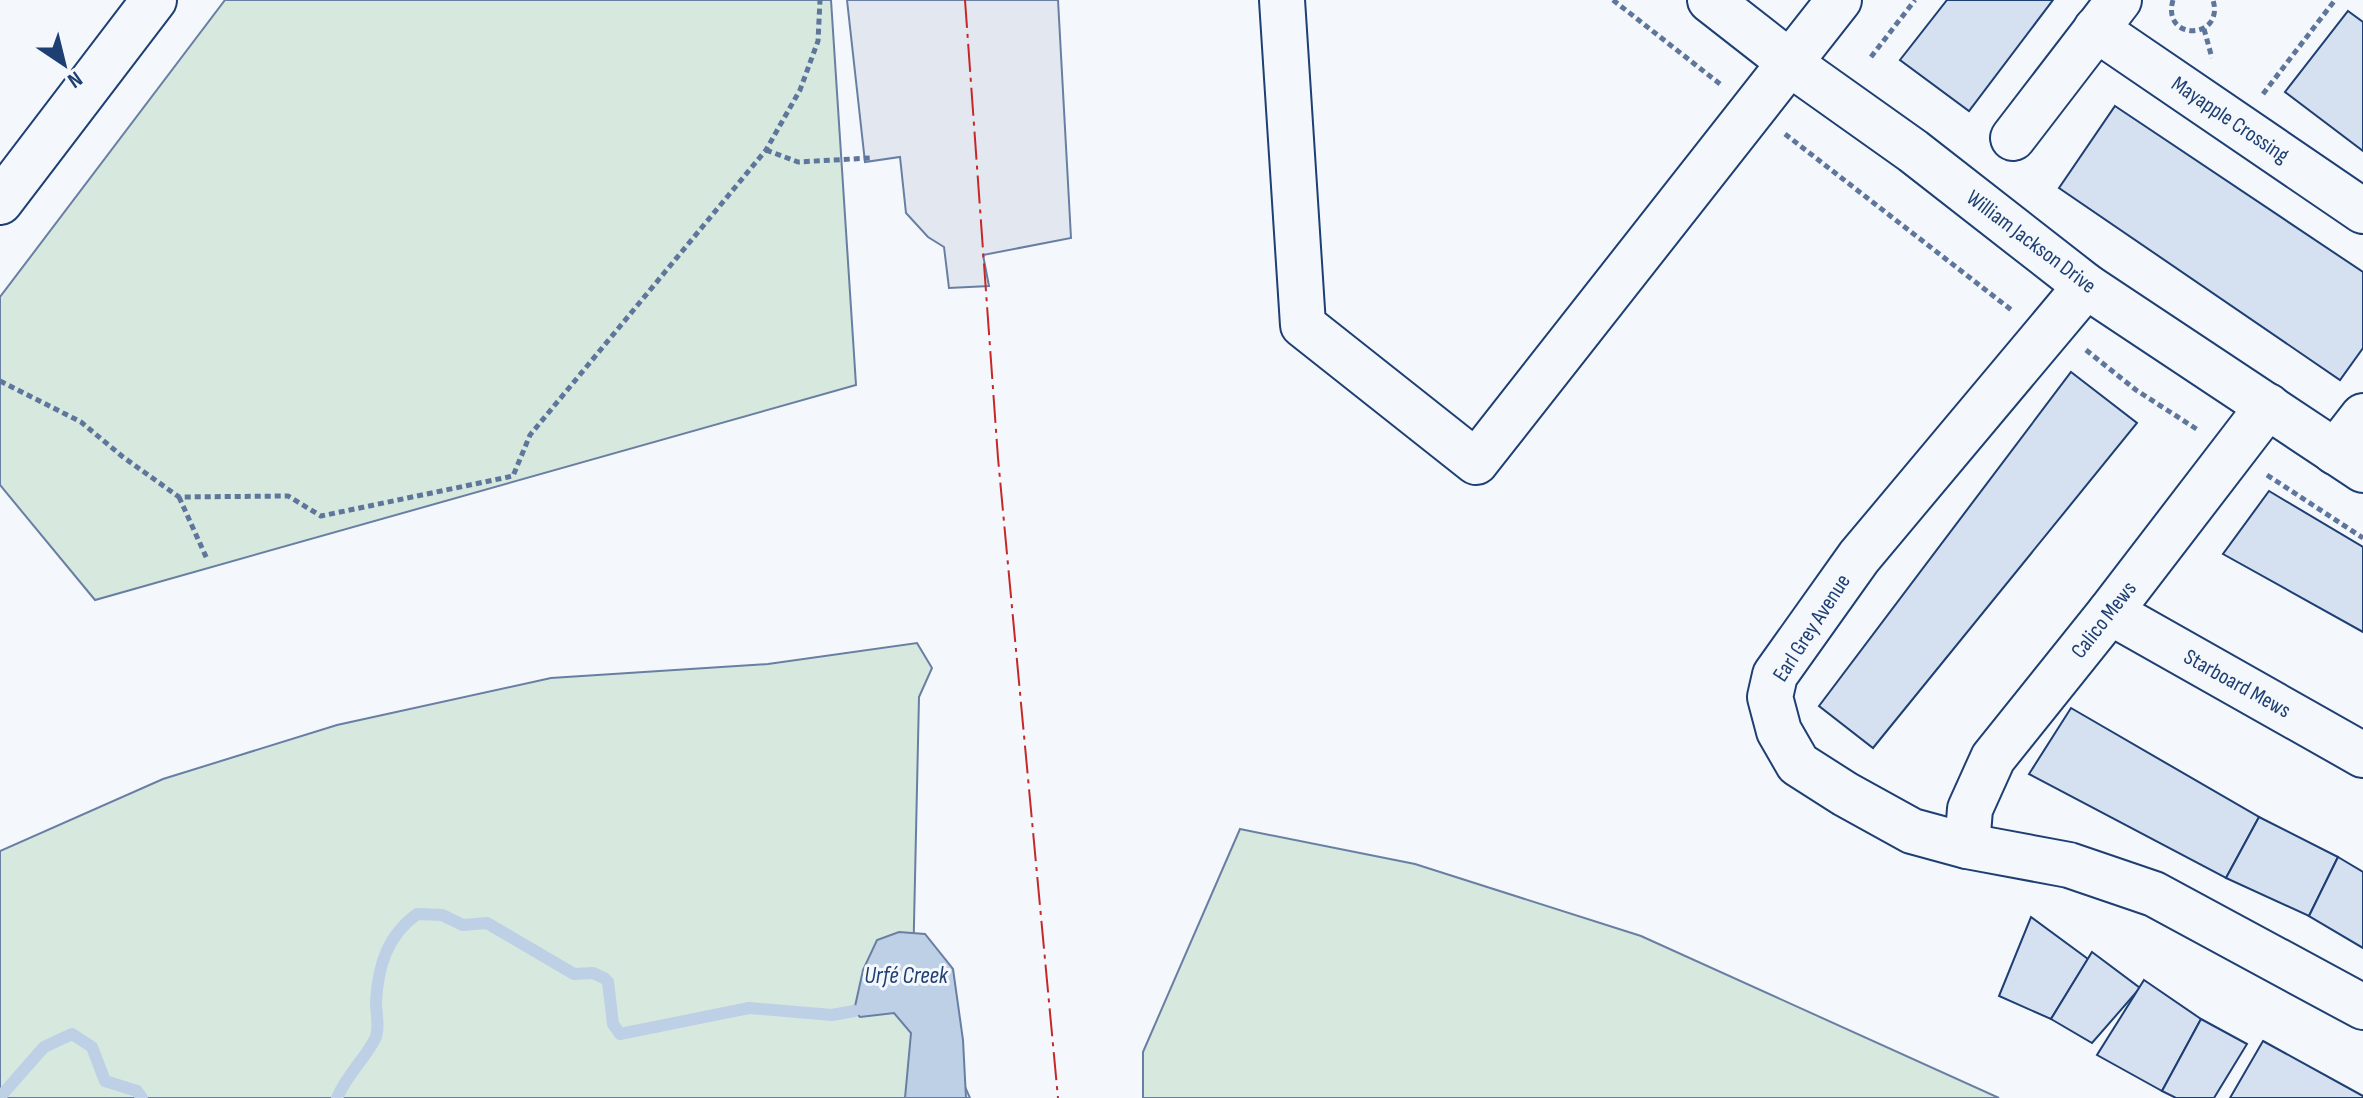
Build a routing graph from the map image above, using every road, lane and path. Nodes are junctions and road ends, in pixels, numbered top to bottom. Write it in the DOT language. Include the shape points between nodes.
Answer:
graph roads {
  1 [pos="154,0"];
  2 [pos="820,0"];
  3 [pos="1282,0"];
  4 [pos="1613,0"];
  5 [pos="1710,0"];
  6 [pos="1839,0"];
  7 [pos="1915,0"];
  8 [pos="2173,0"];
  9 [pos="2213,0"];
  10 [pos="2335,0"];
  11 [pos="2108,15"];
  12 [pos="1871,57"];
  13 [pos="1791,63"];
  14 [pos="2262,95"];
  15 [pos="1754,110"];
  16 [pos="2013,138"];
  17 [pos="766,150"];
  18 [pos="870,158"];
  19 [pos="0,202"];
  20 [pos="2363,211"];
  21 [pos="2086,286"];
  22 [pos="2049,332"];
  23 [pos="0,381"];
  24 [pos="2268,406"];
  25 [pos="2363,416"];
  26 [pos="2233,452"];
  27 [pos="2349,461"];
  28 [pos="179,497"];
  29 [pos="2363,538"];
  30 [pos="207,559"];
  31 [pos="2110,612"];
  32 [pos="2363,755"];
  33 [pos="1967,846"];
  34 [pos="2363,1007"];
  1 -- 19 [label="street"];
  2 -- 17 [label="path" via="818,41 800,90"];
  3 -- 15 [label="street" via="1303,325 1476,462"];
  4 -- 15 [label="path"];
  5 -- 13 [label="street, William Jackson Drive"];
  6 -- 13 [label="street"];
  7 -- 12 [label="path"];
  8 -- 9 [label="path" via="2174,20 2191,31 2204,29 2213,19"];
  10 -- 14 [label="path"];
  11 -- 16 [label="street"];
  11 -- 20 [label="street, Mayapple Crossing"];
  13 -- 15 [label="street"];
  13 -- 21 [label="street, William Jackson Drive"];
  15 -- 22 [label="path" via="2014,312"];
  17 -- 18 [label="path" via="798,162"];
  17 -- 28 [label="path" via="530,435 513,476 321,516 288,496"];
  21 -- 22 [label="street, Earl Grey Avenue"];
  21 -- 24 [label="street, William Jackson Drive"];
  22 -- 26 [label="path" via="2081,346 2136,390"];
  22 -- 33 [label="street, Earl Grey Avenue" via="1859,557 1775,675 1770,697 1779,731 1798,764 1912,831"];
  23 -- 28 [label="path" via="81,422"];
  24 -- 26 [label="street, Calico Mews"];
  24 -- 27 [label="street, William Jackson Drive"];
  25 -- 27 [label="street"];
  26 -- 29 [label="path"];
  26 -- 31 [label="street, Calico Mews"];
  28 -- 30 [label="path"];
  31 -- 32 [label="street, Starboard Mews"];
  31 -- 33 [label="street, Calico Mews" via="1993,758 1970,809"];
  33 -- 34 [label="street, Earl Grey Avenue" via="2069,865 2154,894"];
}
